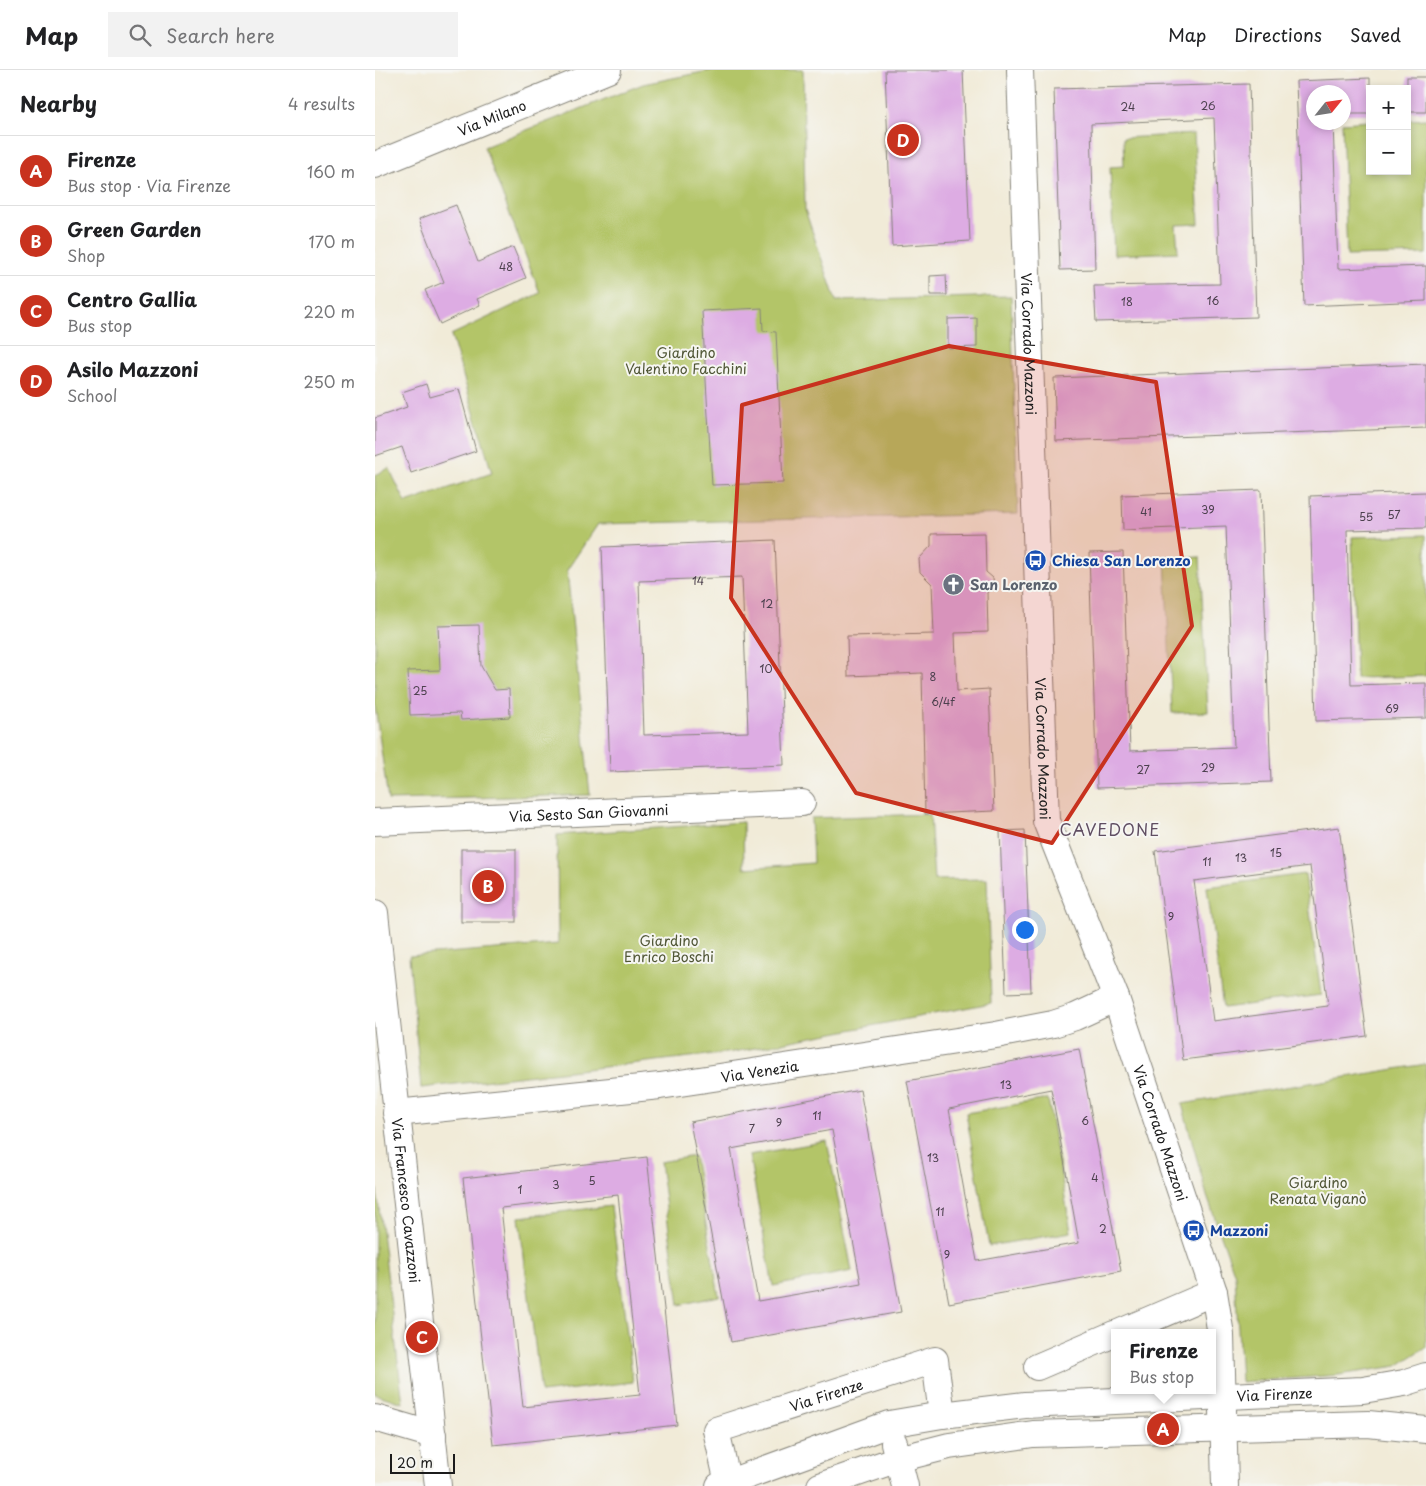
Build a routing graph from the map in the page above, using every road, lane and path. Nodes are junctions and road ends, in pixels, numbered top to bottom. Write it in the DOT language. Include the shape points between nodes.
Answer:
graph roads {
  1 [pos="609,70"];
  2 [pos="1020,70"];
  3 [pos="375,165"];
  4 [pos="802,803"];
  5 [pos="375,822"];
  6 [pos="375,913"];
  7 [pos="1116,998"];
  8 [pos="383,1056"];
  9 [pos="396,1113"];
  10 [pos="1214,1292"];
  11 [pos="1127,1329"];
  12 [pos="1111,1335"];
  13 [pos="1037,1367"];
  14 [pos="1426,1376"];
  15 [pos="1223,1397"];
  16 [pos="942,1415"];
  17 [pos="375,1418"];
  18 [pos="889,1424"];
  19 [pos="1223,1427"];
  20 [pos="1426,1430"];
  21 [pos="433,1435"];
  22 [pos="898,1458"];
  23 [pos="723,1484"];
  24 [pos="438,1486"];
  25 [pos="820,1486"];
  26 [pos="905,1486"];
  27 [pos="1225,1486"];
  1 -- 3 [label="street, Via Milano"];
  2 -- 7 [label="street, Via Corrado Mazzoni" via="1043,804 1045,821"];
  4 -- 5 [label="street, Via Sesto San Giovanni"];
  6 -- 8 [label="street, Via Francesco Cavazzoni"];
  7 -- 9 [label="street, Via Venezia" via="1053,1024 995,1036 660,1086"];
  7 -- 10 [label="street, Via Corrado Mazzoni"];
  8 -- 9 [label="street, Via Francesco Cavazzoni"];
  9 -- 21 [label="street, Via Francesco Cavazzoni"];
  10 -- 11 [label="street"];
  10 -- 15 [label="street, Via Corrado Mazzoni" via="1221,1335"];
  12 -- 13 [label="street"];
  14 -- 15 [label="street, Via Firenze" via="1363,1390"];
  15 -- 16 [label="street, Via Firenze" via="1025,1404"];
  15 -- 19 [label="street, Via Corrado Mazzoni"];
  16 -- 18 [label="street, Via Firenze"];
  16 -- 23 [label="street, Via Firenze" via="935,1360 716,1430"];
  17 -- 21 [label="street"];
  18 -- 22 [label="street"];
  18 -- 23 [label="street, Via Firenze"];
  19 -- 20 [label="street" via="1368,1424"];
  19 -- 22 [label="street" via="1033,1434 957,1444"];
  19 -- 27 [label="street"];
  21 -- 24 [label="street, Via Francesco Cavazzoni"];
  22 -- 25 [label="street"];
  22 -- 26 [label="street"];
}
